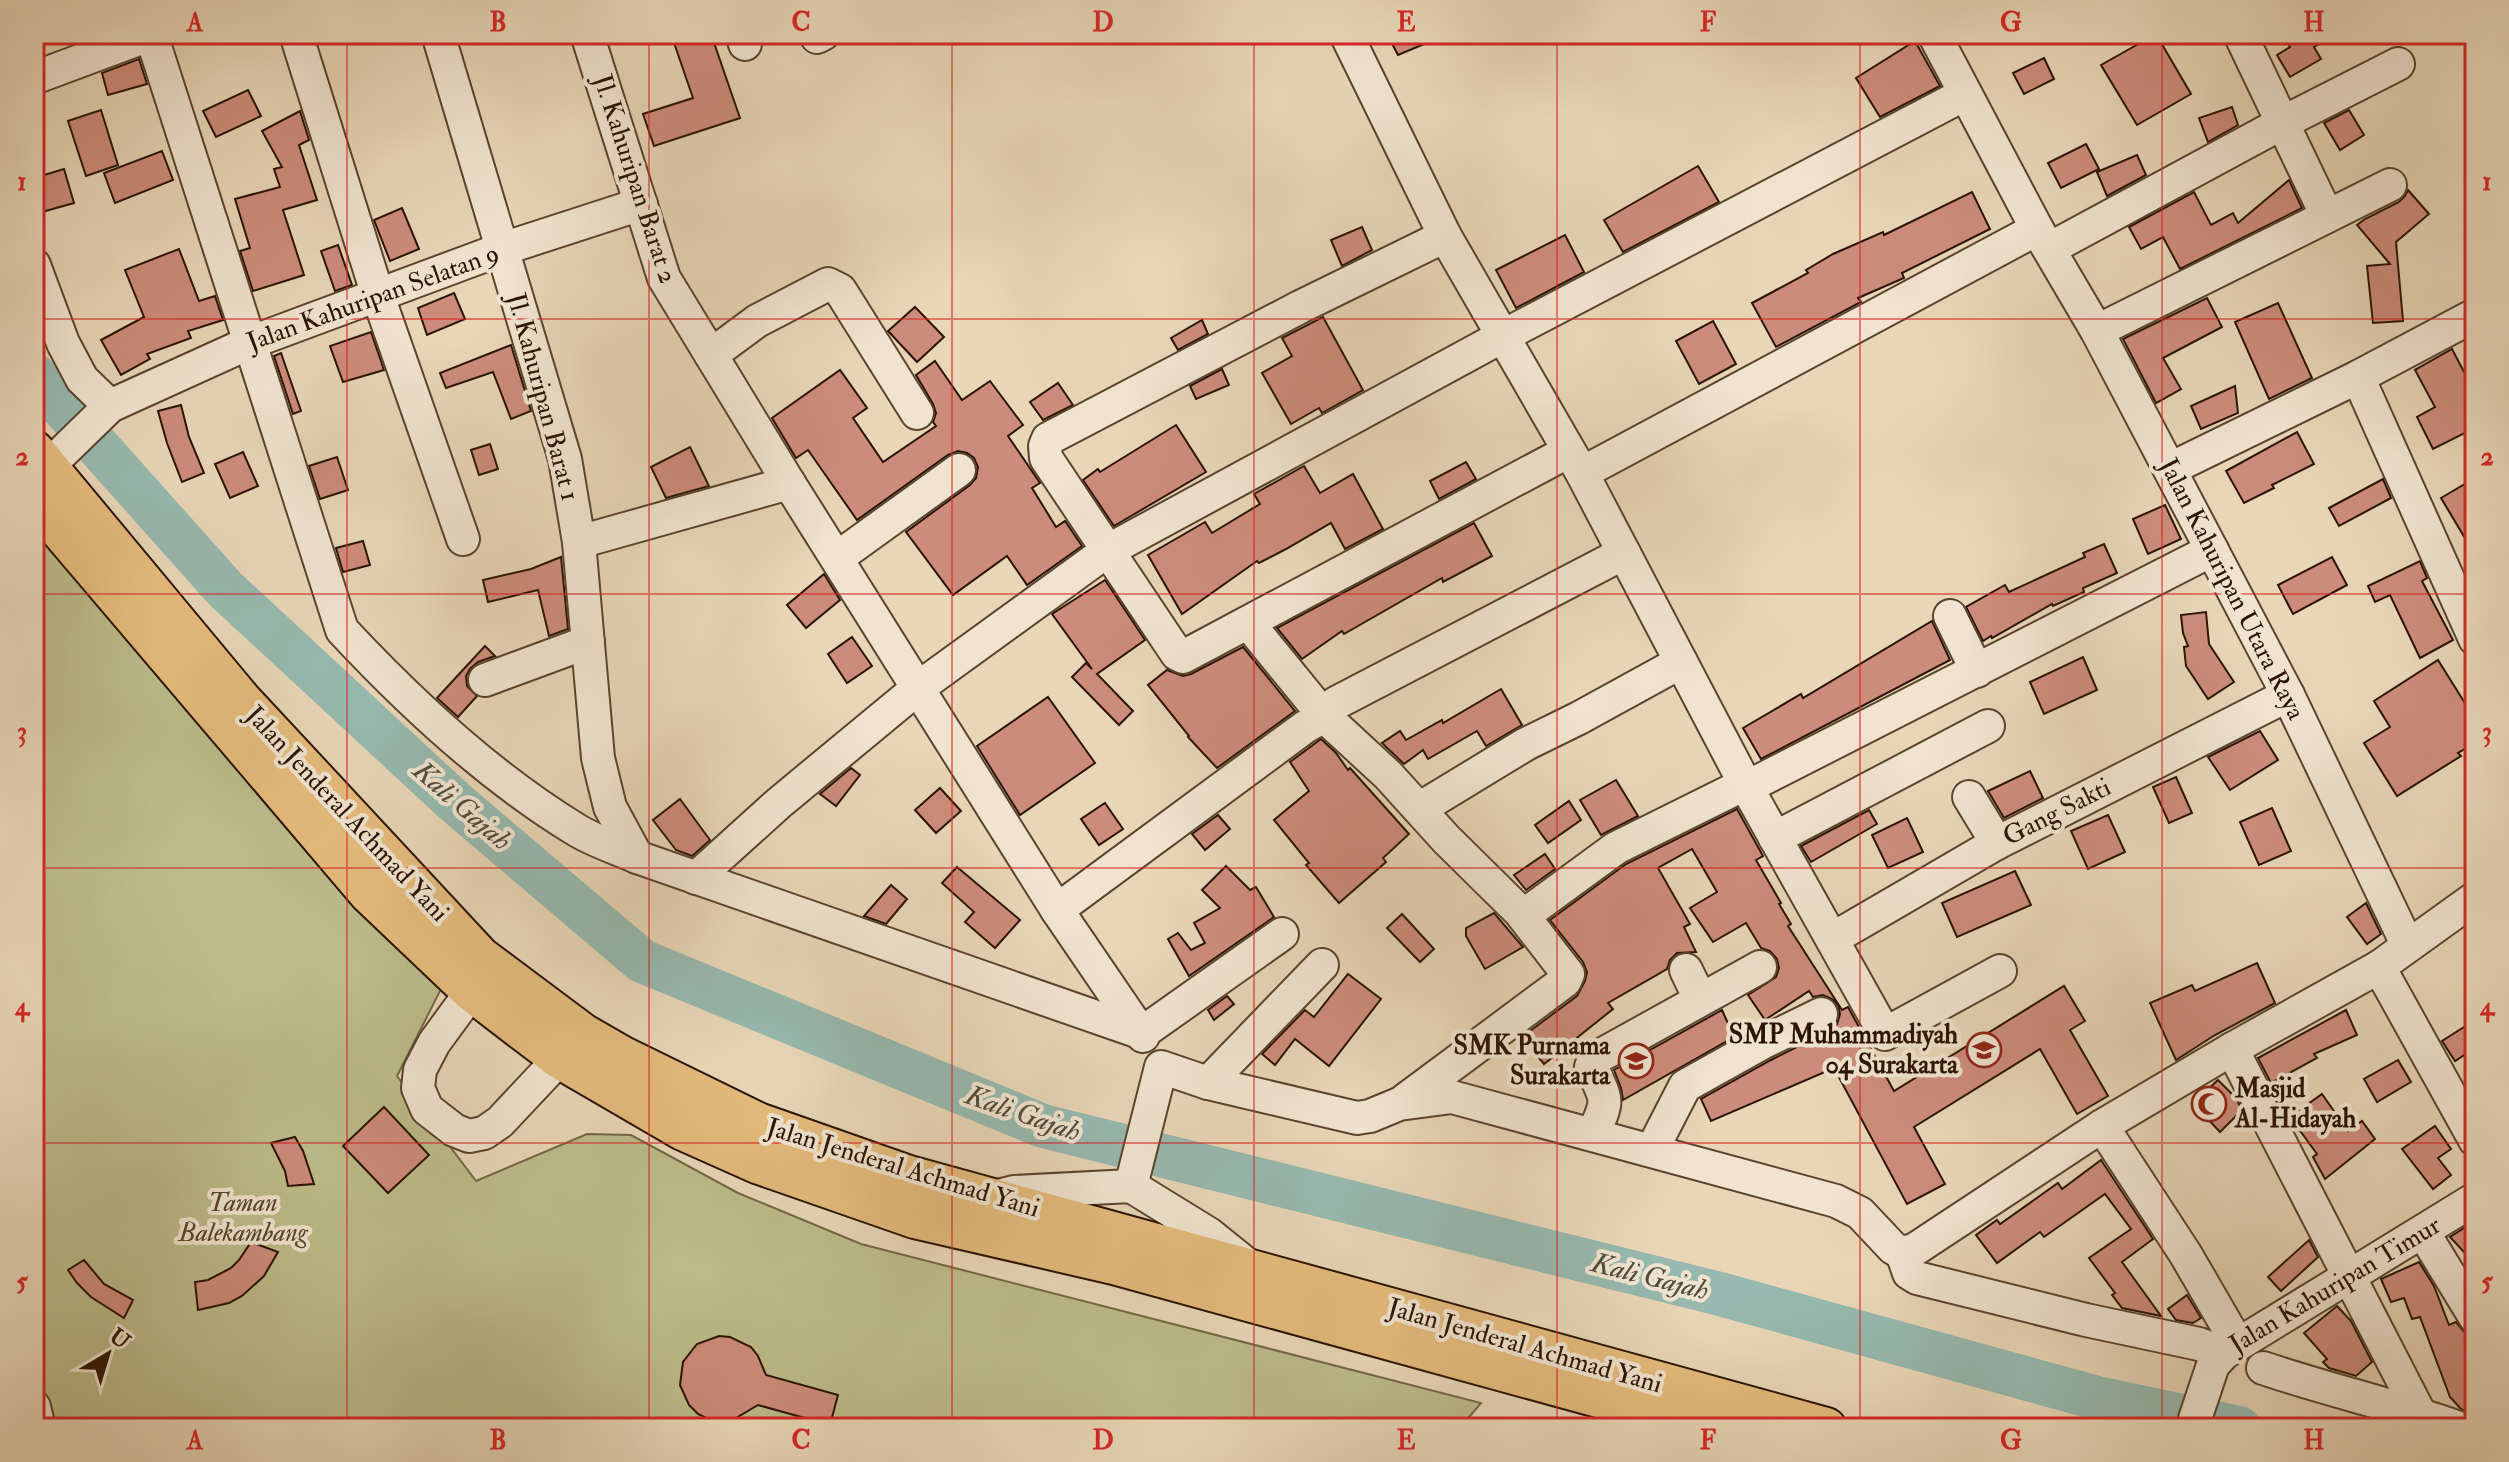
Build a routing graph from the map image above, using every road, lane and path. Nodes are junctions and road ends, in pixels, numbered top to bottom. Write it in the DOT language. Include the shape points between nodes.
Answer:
graph roads {
  1 [pos="151,34"];
  2 [pos="296,34"];
  3 [pos="438,34"];
  4 [pos="587,34"];
  5 [pos="1346,34"];
  6 [pos="1934,34"];
  7 [pos="2249,37"];
  8 [pos="2398,64"];
  9 [pos="34,78"];
  10 [pos="1965,94"];
  11 [pos="2284,122"];
  12 [pos="2390,185"];
  13 [pos="641,204"];
  14 [pos="2327,216"];
  15 [pos="1445,236"];
  16 [pos="2043,239"];
  17 [pos="502,249"];
  18 [pos="34,265"];
  19 [pos="378,296"];
  20 [pos="2475,315"];
  21 [pos="2097,331"];
  22 [pos="1503,336"];
  23 [pos="701,339"];
  24 [pos="249,343"];
  25 [pos="2358,377"];
  26 [pos="108,408"];
  27 [pos="917,413"];
  28 [pos="1576,462"];
  29 [pos="2170,469"];
  30 [pos="43,470"];
  31 [pos="959,470"];
  32 [pos="789,483"];
  33 [pos="463,539"];
  34 [pos="579,542"];
  35 [pos="2212,550"];
  36 [pos="1107,551"];
  37 [pos="1624,553"];
  38 [pos="837,558"];
  39 [pos="1950,616"];
  40 [pos="1249,624"];
  41 [pos="2475,639"];
  42 [pos="588,642"];
  43 [pos="1681,662"];
  44 [pos="1977,671"];
  45 [pos="485,680"];
  46 [pos="918,688"];
  47 [pos="2288,695"];
  48 [pos="1330,710"];
  49 [pos="1988,726"];
  50 [pos="1753,782"];
  51 [pos="1969,797"];
  52 [pos="1419,809"];
  53 [pos="1775,838"];
  54 [pos="1997,843"];
  55 [pos="637,857"];
  56 [pos="696,878"];
  57 [pos="2475,898"];
  58 [pos="1057,910"];
  59 [pos="1523,916"];
  60 [pos="1282,934"];
  61 [pos="1832,939"];
  62 [pos="2407,944"];
  63 [pos="1322,965"];
  64 [pos="1760,967"];
  65 [pos="2379,967"];
  66 [pos="1686,970"];
  67 [pos="2000,971"];
  68 [pos="472,991"];
  69 [pos="1700,999"];
  70 [pos="1821,1014"];
  71 [pos="1142,1033"];
  72 [pos="572,1046"];
  73 [pos="2232,1049"];
  74 [pos="1158,1078"];
  75 [pos="1208,1083"];
  76 [pos="1399,1104"];
  77 [pos="2102,1126"];
  78 [pos="1593,1134"];
  79 [pos="2475,1140"];
  80 [pos="1652,1150"];
  81 [pos="1133,1179"];
  82 [pos="991,1198"];
  83 [pos="2475,1199"];
  84 [pos="2423,1232"];
  85 [pos="1902,1253"];
  86 [pos="2349,1276"];
  87 [pos="1269,1285"];
  88 [pos="2475,1317"];
  89 [pos="2225,1354"];
  90 [pos="2263,1368"];
  91 [pos="34,1407"];
  92 [pos="2420,1414"];
  93 [pos="39,1428"];
  94 [pos="1711,1428"];
  95 [pos="1826,1428"];
  96 [pos="2192,1428"];
  97 [pos="2459,1428"];
  1 -- 9 [label="street"];
  1 -- 24 [label="street"];
  2 -- 19 [label="street"];
  3 -- 17 [label="street, Jl. Kahuripan Barat 1"];
  4 -- 13 [label="street, Jl. Kahuripan Barat 2"];
  5 -- 15 [label="street"];
  6 -- 10 [label="street, Jalan Kahuripan Utara Raya"];
  7 -- 11 [label="street"];
  8 -- 11 [label="street"];
  10 -- 16 [label="street, Jalan Kahuripan Utara Raya"];
  10 -- 22 [label="street"];
  11 -- 14 [label="street"];
  11 -- 16 [label="street"];
  12 -- 14 [label="street"];
  13 -- 17 [label="street, Jalan Kahuripan Selatan 9"];
  13 -- 23 [label="street, Jl. Kahuripan Barat 2" via="664,278"];
  14 -- 21 [label="street"];
  15 -- 22 [label="street"];
  15 -- 36 [label="street" via="1048,439 1046,458"];
  16 -- 21 [label="street, Jalan Kahuripan Utara Raya"];
  16 -- 28 [label="street"];
  17 -- 19 [label="street, Jalan Kahuripan Selatan 9"];
  17 -- 34 [label="street, Jl. Kahuripan Barat 1" via="565,459"];
  18 -- 26 [label="street" via="63,343 82,379"];
  19 -- 24 [label="street, Jalan Kahuripan Selatan 9"];
  19 -- 33 [label="street"];
  20 -- 25 [label="street"];
  21 -- 29 [label="street, Jalan Kahuripan Utara Raya"];
  22 -- 28 [label="street"];
  22 -- 36 [label="street"];
  23 -- 27 [label="street" via="757,321 828,284 840,290"];
  23 -- 32 [label="street, Jl. Kahuripan Barat 2"];
  24 -- 26 [label="street, Jalan Kahuripan Selatan 9"];
  24 -- 55 [label="street" via="342,630 489,768 577,831"];
  25 -- 29 [label="street"];
  25 -- 41 [label="street"];
  26 -- 30 [label="street"];
  28 -- 37 [label="street"];
  28 -- 40 [label="street"];
  29 -- 35 [label="street, Jalan Kahuripan Utara Raya"];
  30 -- 68 [label="main road, Jalan Jenderal Achmad Yani" via="369,893"];
  30 -- 72 [label="main road, Jalan Jenderal Achmad Yani" via="386,858"];
  31 -- 38 [label="street"];
  32 -- 34 [label="street"];
  32 -- 38 [label="street, Jl. Kahuripan Barat 2"];
  34 -- 42 [label="street, Jl. Kahuripan Barat 1"];
  35 -- 44 [label="street"];
  35 -- 47 [label="street, Jalan Kahuripan Utara Raya"];
  36 -- 40 [label="street" via="1177,654 1191,655"];
  36 -- 46 [label="street"];
  37 -- 43 [label="street"];
  37 -- 48 [label="street"];
  38 -- 46 [label="street, Jl. Kahuripan Barat 2"];
  39 -- 44 [label="street"];
  40 -- 48 [label="street"];
  42 -- 45 [label="street"];
  42 -- 55 [label="street, Jl. Kahuripan Barat 1" via="604,790"];
  43 -- 50 [label="street"];
  43 -- 52 [label="street" via="1526,744"];
  44 -- 50 [label="street"];
  46 -- 56 [label="street"];
  46 -- 58 [label="street, Jl. Kahuripan Barat 2"];
  47 -- 54 [label="street, Gang Sakti"];
  47 -- 62 [label="street, Jalan Kahuripan Utara Raya"];
  48 -- 52 [label="street"];
  48 -- 58 [label="street"];
  49 -- 53 [label="street"];
  50 -- 53 [label="street"];
  50 -- 59 [label="street" via="1616,848"];
  51 -- 54 [label="street"];
  52 -- 59 [label="street"];
  53 -- 61 [label="street"];
  54 -- 61 [label="street, Gang Sakti"];
  55 -- 56 [label="street"];
  56 -- 71 [label="street"];
  57 -- 62 [label="street"];
  58 -- 71 [label="street, Jl. Kahuripan Barat 2"];
  59 -- 76 [label="street" via="1565,967 1565,981"];
  60 -- 71 [label="street"];
  61 -- 67 [label="street" via="1885,1034"];
  62 -- 65 [label="street"];
  63 -- 75 [label="street"];
  64 -- 69 [label="street"];
  65 -- 73 [label="street"];
  65 -- 79 [label="street"];
  66 -- 69 [label="street"];
  68 -- 72 [label="main road, Jalan Jenderal Achmad Yani"];
  68 -- 72 [label="street" via="420,1070 418,1088 427,1109 454,1130 469,1136 500,1122"];
  69 -- 78 [label="street" via="1594,1059 1591,1067 1606,1106"];
  70 -- 80 [label="street" via="1685,1086"];
  71 -- 74 [label="street, Jl. Kahuripan Barat 2"];
  72 -- 82 [label="main road, Jalan Jenderal Achmad Yani" via="623,1057 758,1123 909,1176"];
  72 -- 87 [label="main road, Jalan Jenderal Achmad Yani" via="683,1130 757,1163 900,1213 1114,1264"];
  73 -- 77 [label="street"];
  73 -- 86 [label="street"];
  74 -- 75 [label="street"];
  74 -- 81 [label="street"];
  75 -- 76 [label="street" via="1357,1118"];
  76 -- 78 [label="street" via="1452,1097"];
  77 -- 85 [label="street"];
  77 -- 89 [label="street" via="2186,1255"];
  78 -- 80 [label="street"];
  80 -- 85 [label="street" via="1848,1206"];
  81 -- 82 [label="street"];
  81 -- 87 [label="street" via="1231,1249"];
  82 -- 87 [label="main road, Jalan Jenderal Achmad Yani"];
  83 -- 84 [label="street, Jalan Kahuripan Timur"];
  84 -- 86 [label="street, Jalan Kahuripan Timur"];
  84 -- 88 [label="street"];
  85 -- 89 [label="street" via="1909,1273 1917,1278"];
  86 -- 89 [label="street, Jalan Kahuripan Timur"];
  86 -- 92 [label="street"];
  87 -- 94 [label="main road, Jalan Jenderal Achmad Yani"];
  87 -- 95 [label="main road, Jalan Jenderal Achmad Yani"];
  89 -- 96 [label="street, Jalan Kahuripan Timur"];
  90 -- 92 [label="street"];
  91 -- 93 [label="street"];
  92 -- 97 [label="street"];
}
